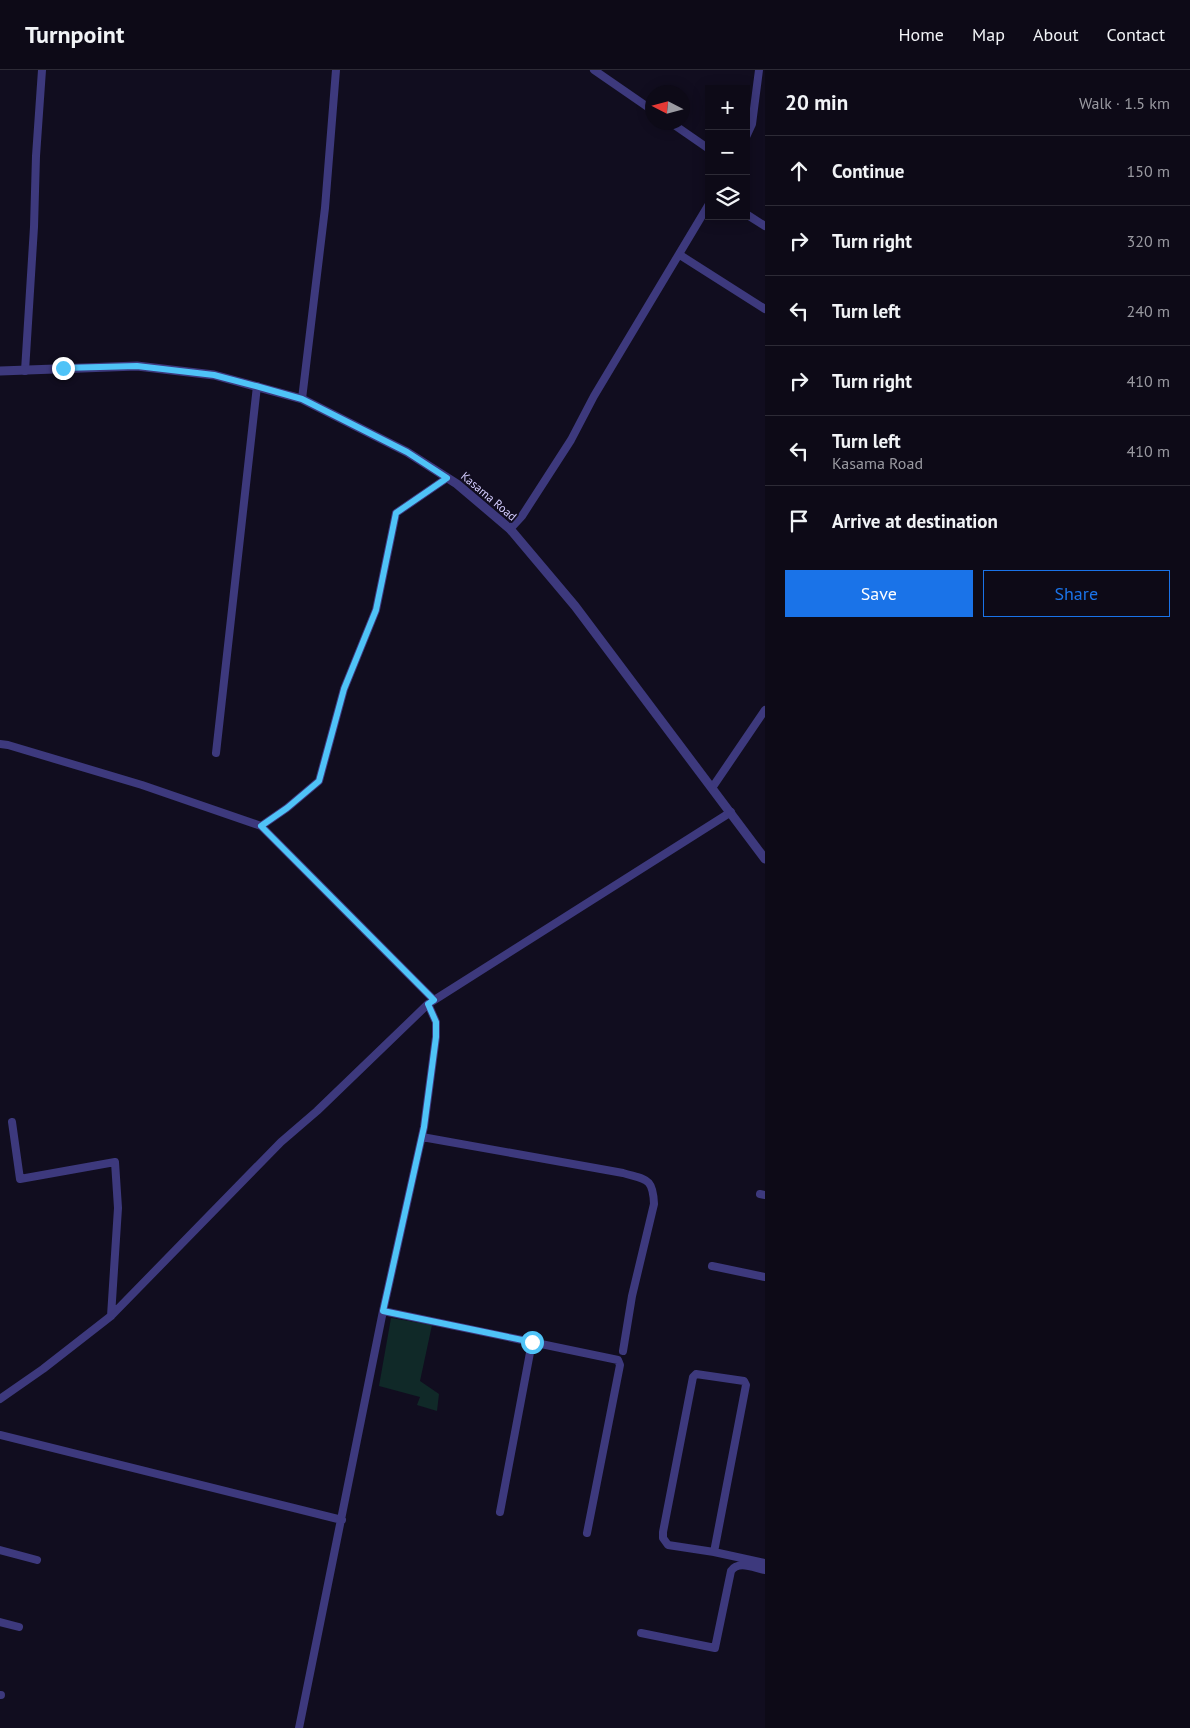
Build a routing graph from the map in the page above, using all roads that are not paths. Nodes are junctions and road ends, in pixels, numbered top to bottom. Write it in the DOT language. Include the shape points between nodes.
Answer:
graph roads {
  1 [pos="42,70"];
  2 [pos="336,70"];
  3 [pos="594,70"];
  4 [pos="759,70"];
  5 [pos="645,105"];
  6 [pos="682,130"];
  7 [pos="749,130"];
  8 [pos="705,146"];
  9 [pos="705,211"];
  10 [pos="750,217"];
  11 [pos="765,226"];
  12 [pos="680,255"];
  13 [pos="765,308"];
  14 [pos="0,371"];
  15 [pos="25,371"];
  16 [pos="256,386"];
  17 [pos="302,399"];
  18 [pos="447,478"];
  19 [pos="510,530"];
  20 [pos="765,710"];
  21 [pos="0,744"];
  22 [pos="216,753"];
  23 [pos="712,788"];
  24 [pos="730,812"];
  25 [pos="261,826"];
  26 [pos="765,859"];
  27 [pos="431,1002"];
  28 [pos="12,1122"];
  29 [pos="422,1138"];
  30 [pos="712,1266"];
  31 [pos="765,1277"];
  32 [pos="383,1311"];
  33 [pos="112,1316"];
  34 [pos="532,1342"];
  35 [pos="623,1351"];
  36 [pos="0,1399"];
  37 [pos="0,1435"];
  38 [pos="500,1512"];
  39 [pos="342,1520"];
  40 [pos="587,1533"];
  41 [pos="0,1550"];
  42 [pos="714,1552"];
  43 [pos="37,1560"];
  44 [pos="765,1563"];
  45 [pos="765,1570"];
  46 [pos="0,1622"];
  47 [pos="19,1627"];
  48 [pos="641,1634"];
  49 [pos="300,1728"];
  1 -- 15 [label="street"];
  2 -- 17 [label="street" via="325,208"];
  3 -- 5 [label="street"];
  4 -- 7 [label="street"];
  6 -- 8 [label="street"];
  9 -- 12 [label="street"];
  10 -- 11 [label="street"];
  12 -- 13 [label="street"];
  12 -- 19 [label="street" via="594,396 571,440"];
  14 -- 15 [label="street, Kasama Road"];
  15 -- 16 [label="street, Kasama Road" via="137,366 214,375"];
  16 -- 17 [label="street, Kasama Road"];
  16 -- 22 [label="street"];
  17 -- 18 [label="street, Kasama Road" via="407,452"];
  18 -- 19 [label="street, Kasama Road"];
  18 -- 25 [label="street" via="396,513 376,610 344,689 319,781"];
  19 -- 23 [label="street, Kasama Road" via="574,606"];
  20 -- 23 [label="street"];
  21 -- 25 [label="street" via="142,785"];
  23 -- 24 [label="street, Kasama Road"];
  24 -- 26 [label="street, Kasama Road"];
  24 -- 27 [label="street"];
  25 -- 27 [label="street"];
  27 -- 29 [label="street" via="436,1037"];
  27 -- 33 [label="street" via="281,1142"];
  28 -- 33 [label="street" via="20,1179 116,1162 118,1208"];
  29 -- 32 [label="street"];
  29 -- 35 [label="street" via="623,1173 646,1180 653,1189 654,1204 632,1296"];
  30 -- 31 [label="street"];
  32 -- 34 [label="street"];
  32 -- 39 [label="street"];
  33 -- 36 [label="street"];
  34 -- 38 [label="street"];
  34 -- 40 [label="street" via="613,1358 620,1365"];
  37 -- 39 [label="street"];
  39 -- 49 [label="street"];
  41 -- 43 [label="street"];
  42 -- 42 [label="street" via="668,1544 663,1532 696,1374 744,1381 746,1386"];
  42 -- 44 [label="street"];
  45 -- 48 [label="street" via="737,1565 731,1571 715,1648"];
  46 -- 47 [label="street"];
}
